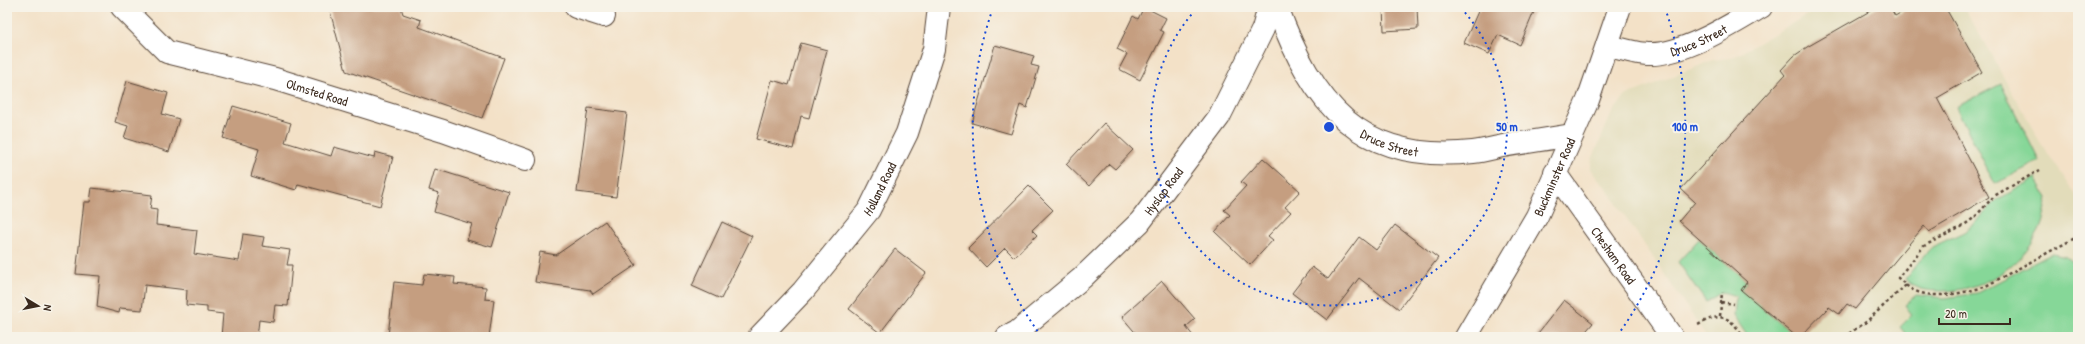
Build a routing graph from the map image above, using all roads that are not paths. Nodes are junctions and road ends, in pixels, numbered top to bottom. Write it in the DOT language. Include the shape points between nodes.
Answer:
graph roads {
  1 [pos="122,7"];
  2 [pos="576,7"];
  3 [pos="939,7"];
  4 [pos="1269,7"];
  5 [pos="1277,7"];
  6 [pos="1620,7"];
  7 [pos="1760,7"];
  8 [pos="604,16"];
  9 [pos="1607,45"];
  10 [pos="1572,135"];
  11 [pos="525,160"];
  12 [pos="1555,173"];
  13 [pos="758,337"];
  14 [pos="1007,337"];
  15 [pos="1466,337"];
  16 [pos="1672,337"];
  1 -- 11 [label="street, Olmsted Road" via="167,52 275,79 443,131"];
  2 -- 8 [label="street"];
  3 -- 13 [label="street, Holland Road" via="934,49 907,133 869,210 803,291"];
  4 -- 14 [label="street, Hyslop Road" via="1263,29 1219,117 1140,222 1082,278 1017,332"];
  5 -- 10 [label="street, Druce Street" via="1299,61 1330,107 1348,124 1394,148 1444,154 1473,152"];
  6 -- 9 [label="street, Buckminster Road"];
  7 -- 9 [label="street, Druce Street" via="1727,27 1684,47 1646,54"];
  9 -- 10 [label="street, Buckminster Road" via="1588,100"];
  10 -- 12 [label="street, Buckminster Road"];
  12 -- 15 [label="street, Buckminster Road" via="1537,216"];
  12 -- 16 [label="street, Chesham Road"];
}
